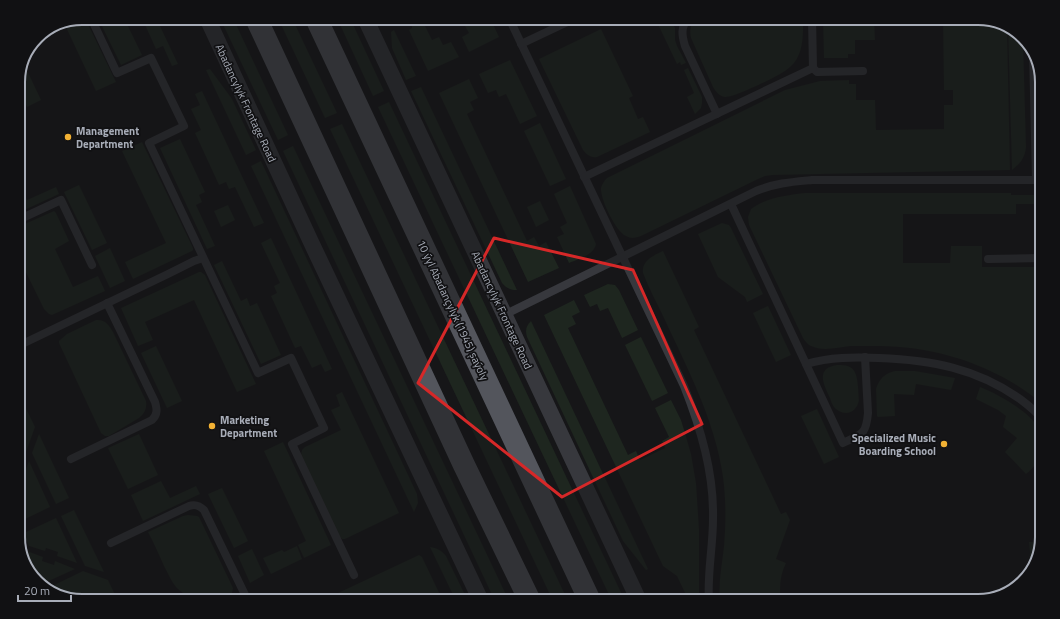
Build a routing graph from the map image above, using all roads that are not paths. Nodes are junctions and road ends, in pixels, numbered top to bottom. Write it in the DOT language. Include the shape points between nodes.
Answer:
graph roads {
  1 [pos="94,25"];
  2 [pos="210,25"];
  3 [pos="259,25"];
  4 [pos="319,25"];
  5 [pos="368,25"];
  6 [pos="512,25"];
  7 [pos="561,25"];
  8 [pos="684,25"];
  9 [pos="812,25"];
  10 [pos="521,44"];
  11 [pos="813,68"];
  12 [pos="863,71"];
  13 [pos="1034,71"];
  14 [pos="1035,93"];
  15 [pos="717,114"];
  16 [pos="584,176"];
  17 [pos="1035,180"];
  18 [pos="731,204"];
  19 [pos="25,217"];
  20 [pos="622,257"];
  21 [pos="203,258"];
  22 [pos="1035,258"];
  23 [pos="988,259"];
  24 [pos="92,265"];
  25 [pos="107,303"];
  26 [pos="504,315"];
  27 [pos="25,343"];
  28 [pos="865,357"];
  29 [pos="806,364"];
  30 [pos="1035,411"];
  31 [pos="71,459"];
  32 [pos="111,543"];
  33 [pos="354,575"];
  34 [pos="245,594"];
  35 [pos="478,594"];
  36 [pos="527,594"];
  37 [pos="587,594"];
  38 [pos="636,594"];
  39 [pos="708,594"];
  1 -- 21 [label="lane" via="117,73 151,58 184,126 149,143"];
  2 -- 35 [label="street, Abadancylyk Frontage Road"];
  3 -- 36 [label="main road" via="457,451"];
  4 -- 37 [label="main road, 10 ýyl Abadançylyk (1945) şaýoly"];
  5 -- 26 [label="street, Abadancylyk Frontage Road"];
  6 -- 10 [label="lane"];
  7 -- 10 [label="lane"];
  8 -- 15 [label="lane" via="685,46"];
  9 -- 11 [label="lane"];
  10 -- 16 [label="lane"];
  11 -- 12 [label="lane" via="817,72"];
  11 -- 15 [label="lane"];
  13 -- 14 [label="lane"];
  15 -- 16 [label="lane"];
  16 -- 20 [label="lane"];
  17 -- 18 [label="lane" via="812,180 770,186"];
  18 -- 20 [label="lane"];
  18 -- 29 [label="lane"];
  19 -- 24 [label="lane" via="61,200"];
  20 -- 26 [label="lane"];
  20 -- 39 [label="lane" via="684,386 707,454 713,518"];
  21 -- 25 [label="lane"];
  21 -- 33 [label="lane" via="258,373 291,358 294,364 324,428 292,444"];
  22 -- 23 [label="lane"];
  25 -- 27 [label="lane"];
  25 -- 31 [label="lane" via="155,402 156,416"];
  26 -- 38 [label="street, Abadancylyk Frontage Road"];
  28 -- 29 [label="lane" via="836,358"];
  28 -- 29 [label="lane" via="868,422 861,434 843,443"];
  28 -- 30 [label="lane" via="909,360 952,367 993,382"];
  32 -- 34 [label="lane" via="189,506 200,506"];
}
